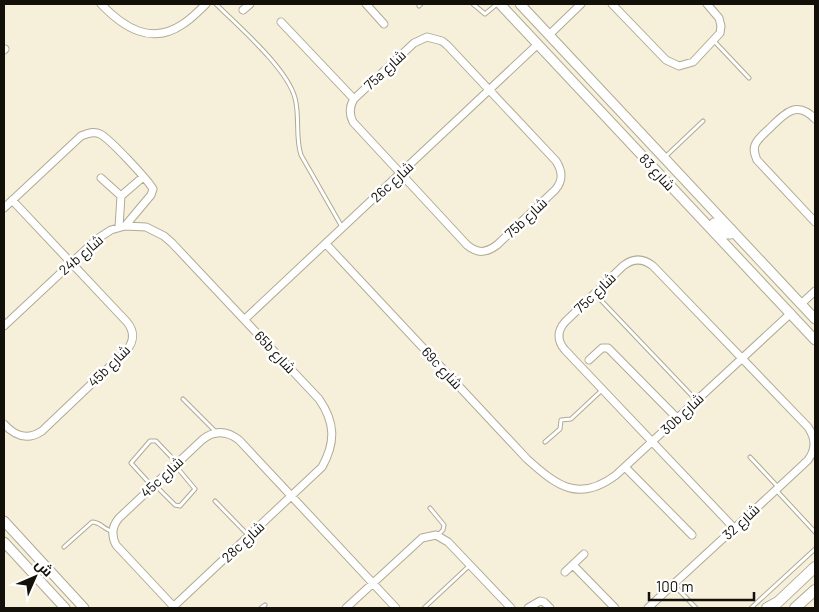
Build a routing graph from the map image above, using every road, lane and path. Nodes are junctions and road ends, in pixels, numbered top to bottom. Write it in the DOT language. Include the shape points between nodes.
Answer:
graph roads {
  1 [pos="101,4"];
  2 [pos="206,4"];
  3 [pos="216,4"];
  4 [pos="250,4"];
  5 [pos="366,4"];
  6 [pos="473,4"];
  7 [pos="498,4"];
  8 [pos="520,4"];
  9 [pos="581,4"];
  10 [pos="612,4"];
  11 [pos="707,4"];
  12 [pos="243,10"];
  13 [pos="281,22"];
  14 [pos="384,24"];
  15 [pos="549,35"];
  16 [pos="714,41"];
  17 [pos="538,44"];
  18 [pos="749,78"];
  19 [pos="490,90"];
  20 [pos="354,99"];
  21 [pos="815,119"];
  22 [pos="703,121"];
  23 [pos="664,158"];
  24 [pos="400,174"];
  25 [pos="143,177"];
  26 [pos="101,178"];
  27 [pos="121,196"];
  28 [pos="681,197"];
  29 [pos="12,200"];
  30 [pos="4,208"];
  31 [pos="815,222"];
  32 [pos="122,227"];
  33 [pos="343,228"];
  34 [pos="730,229"];
  35 [pos="326,244"];
  36 [pos="71,263"];
  37 [pos="815,290"];
  38 [pos="594,294"];
  39 [pos="801,304"];
  40 [pos="791,313"];
  41 [pos="815,318"];
  42 [pos="245,319"];
  43 [pos="4,326"];
  44 [pos="815,340"];
  45 [pos="742,358"];
  46 [pos="589,360"];
  47 [pos="602,390"];
  48 [pos="183,399"];
  49 [pos="696,400"];
  50 [pos="677,418"];
  51 [pos="4,424"];
  52 [pos="808,427"];
  53 [pos="216,432"];
  54 [pos="545,442"];
  55 [pos="652,442"];
  56 [pos="750,457"];
  57 [pos="176,464"];
  58 [pos="625,467"];
  59 [pos="313,476"];
  60 [pos="153,485"];
  61 [pos="562,486"];
  62 [pos="777,488"];
  63 [pos="291,496"];
  64 [pos="215,501"];
  65 [pos="430,508"];
  66 [pos="4,521"];
  67 [pos="734,528"];
  68 [pos="113,532"];
  69 [pos="815,532"];
  70 [pos="692,535"];
  71 [pos="249,536"];
  72 [pos="438,536"];
  73 [pos="4,542"];
  74 [pos="64,548"];
  75 [pos="815,549"];
  76 [pos="584,554"];
  77 [pos="470,565"];
  78 [pos="573,565"];
  79 [pos="815,567"];
  80 [pos="565,572"];
  81 [pos="372,584"];
  82 [pos="673,585"];
  83 [pos="814,591"];
  84 [pos="65,608"];
  85 [pos="84,608"];
  86 [pos="174,608"];
  87 [pos="346,608"];
  88 [pos="396,608"];
  89 [pos="424,608"];
  90 [pos="512,608"];
  91 [pos="528,608"];
  92 [pos="550,608"];
  93 [pos="615,608"];
  94 [pos="650,608"];
  95 [pos="696,608"];
  96 [pos="751,608"];
  97 [pos="769,608"];
  98 [pos="795,608"];
  99 [pos="807,608"];
  1 -- 2 [label="street" via="115,18 136,31 147,33 182,26"];
  3 -- 33 [label="lane" via="288,81 298,107 301,155"];
  4 -- 12 [label="street"];
  5 -- 14 [label="street"];
  6 -- 7 [label="lane" via="485,14"];
  7 -- 17 [label="street, شارع 83"];
  8 -- 15 [label="street, شارع 83"];
  9 -- 15 [label="street"];
  10 -- 16 [label="street" via="674,65 684,66 693,62"];
  11 -- 16 [label="street" via="719,18 721,26"];
  13 -- 20 [label="street"];
  15 -- 23 [label="street, شارع 83"];
  16 -- 18 [label="lane"];
  17 -- 19 [label="street, 26c شارع"];
  17 -- 28 [label="street, شارع 83"];
  19 -- 20 [label="street, 75a شارع" via="442,41 427,37 414,43"];
  19 -- 24 [label="street, 26c شارع"];
  19 -- 24 [label="street, 75b شارع" via="560,167 561,179 549,196 497,245 486,252 467,245"];
  20 -- 24 [label="street, 75a شارع" via="350,110 353,122"];
  21 -- 31 [label="street" via="802,110 784,114 758,139 754,150 757,160"];
  22 -- 23 [label="lane"];
  23 -- 34 [label="street, شارع 83"];
  24 -- 33 [label="street, 26c شارع"];
  25 -- 27 [label="street"];
  25 -- 29 [label="street" via="108,140 92,132 81,136"];
  25 -- 32 [label="street" via="152,193"];
  26 -- 27 [label="street"];
  27 -- 32 [label="street"];
  28 -- 34 [label="street" via="692,202 725,234 730,234"];
  28 -- 40 [label="street, شارع 83"];
  29 -- 30 [label="street"];
  29 -- 36 [label="street"];
  32 -- 36 [label="street, 24b شارع" via="104,234"];
  32 -- 42 [label="street, 65b شارع" via="146,227 164,236"];
  33 -- 35 [label="street, 26c شارع"];
  34 -- 39 [label="street, شارع 83"];
  35 -- 42 [label="street, 26c شارع"];
  35 -- 61 [label="street, 69c شارع" via="527,459"];
  36 -- 43 [label="street, 24b شارع"];
  36 -- 51 [label="street, 45b شارع" via="130,326 132,342 126,352 37,434 18,435"];
  37 -- 39 [label="street"];
  38 -- 45 [label="street, 75c شارع" via="627,263 649,262"];
  38 -- 47 [label="street, 75c شارع" via="561,326 559,341"];
  38 -- 49 [label="lane"];
  39 -- 41 [label="street, شارع 83"];
  40 -- 44 [label="street, شارع 83"];
  40 -- 45 [label="street, 30b شارع"];
  42 -- 59 [label="street, 65b شارع" via="326,409 332,432 331,444 325,461"];
  45 -- 49 [label="street, 30b شارع"];
  45 -- 52 [label="street, 75c شارع"];
  46 -- 50 [label="street" via="602,348 608,348"];
  47 -- 54 [label="lane" via="571,419 561,420 560,429"];
  47 -- 55 [label="street, 75c شارع"];
  48 -- 53 [label="lane"];
  49 -- 50 [label="street, 30b شارع"];
  50 -- 55 [label="street, 30b شارع"];
  52 -- 62 [label="street, شارع 32" via="814,440 812,454"];
  53 -- 57 [label="street, 45c شارع"];
  53 -- 63 [label="street" via="232,434"];
  55 -- 58 [label="street, 30b شارع"];
  55 -- 67 [label="street, 75c شارع"];
  56 -- 62 [label="lane"];
  57 -- 60 [label="street, 45c شارع"];
  57 -- 60 [label="lane" via="195,489 180,506 175,506"];
  57 -- 60 [label="lane" via="156,441 150,442 131,463"];
  58 -- 61 [label="street, 30b شارع" via="610,480 592,488"];
  58 -- 70 [label="street"];
  59 -- 63 [label="street, 28c شارع"];
  60 -- 68 [label="street, 45c شارع" via="119,518"];
  62 -- 67 [label="street, شارع 32"];
  62 -- 69 [label="lane"];
  63 -- 71 [label="street, 28c شارع"];
  63 -- 81 [label="street"];
  64 -- 71 [label="lane"];
  65 -- 72 [label="lane" via="444,525"];
  66 -- 85 [label="street"];
  67 -- 82 [label="street, شارع 32"];
  68 -- 74 [label="lane" via="92,522"];
  68 -- 86 [label="street" via="116,544"];
  71 -- 86 [label="street, 28c شارع"];
  72 -- 77 [label="street"];
  72 -- 81 [label="street" via="422,538"];
  73 -- 84 [label="street"];
  75 -- 96 [label="lane"];
  76 -- 78 [label="street"];
  77 -- 89 [label="lane"];
  77 -- 90 [label="street"];
  78 -- 80 [label="street"];
  78 -- 93 [label="street"];
  79 -- 97 [label="main road"];
  81 -- 87 [label="street"];
  81 -- 88 [label="street"];
  82 -- 94 [label="street, شارع 32"];
  82 -- 95 [label="lane"];
  83 -- 98 [label="main road"];
  83 -- 99 [label="main road"];
  91 -- 92 [label="street" via="540,600"];
}
